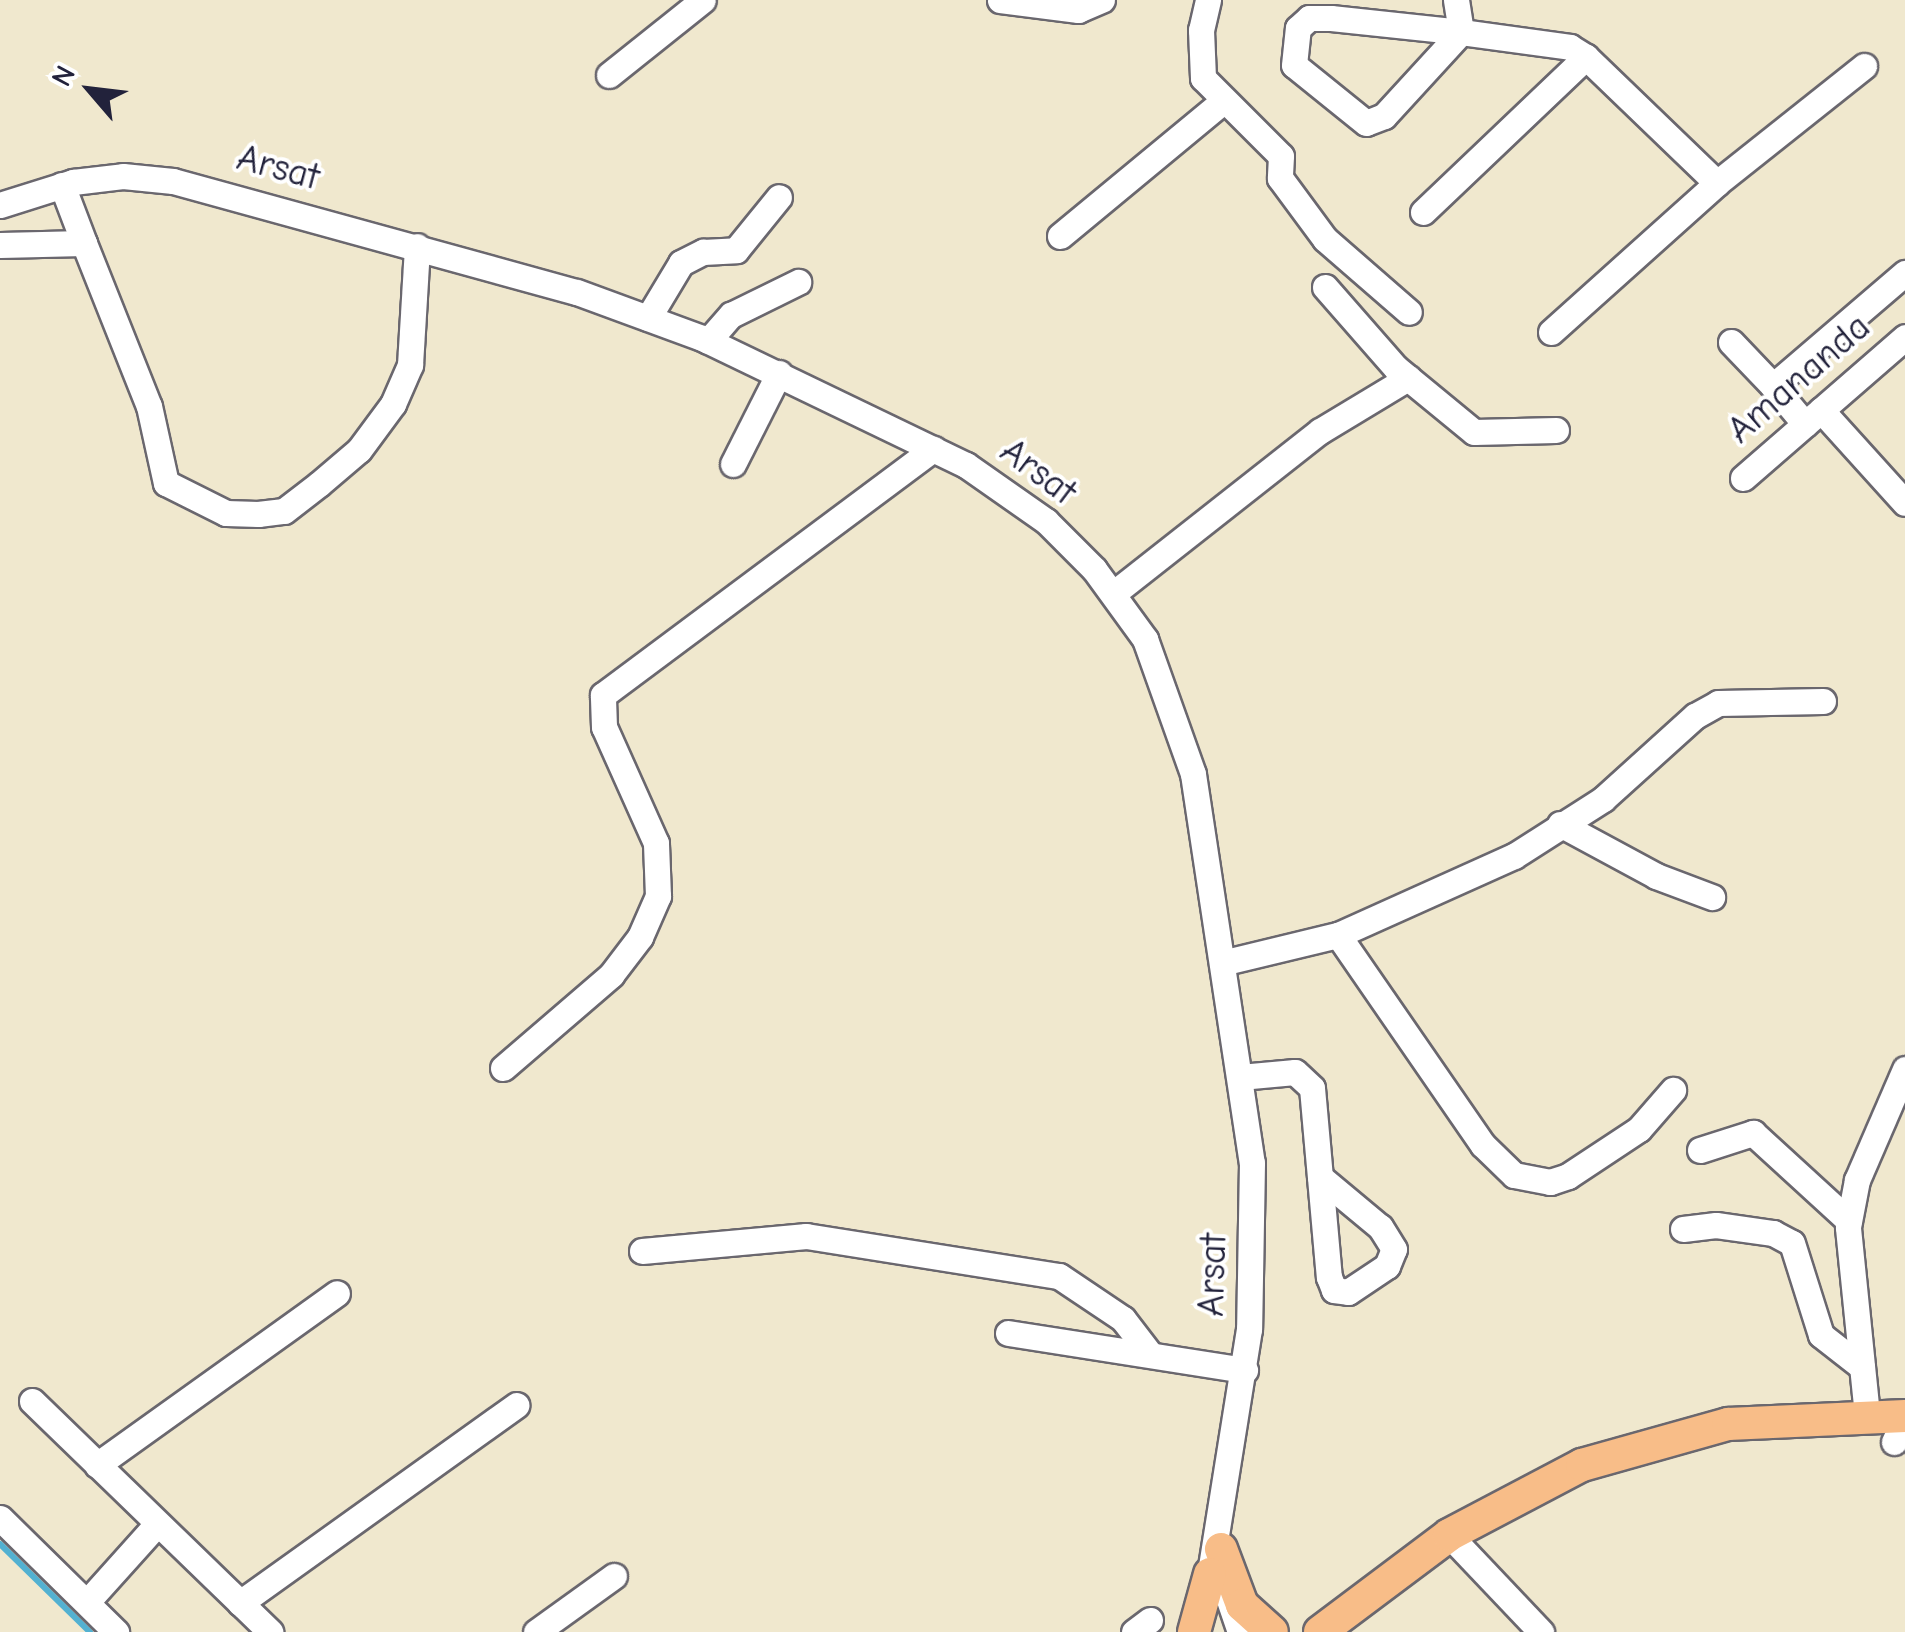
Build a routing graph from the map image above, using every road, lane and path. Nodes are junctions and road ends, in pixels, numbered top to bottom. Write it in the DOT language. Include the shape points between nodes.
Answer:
graph roads {
  1 [pos="704,0"];
  2 [pos="1000,0"];
  3 [pos="1102,0"];
  4 [pos="1208,0"];
  5 [pos="1456,0"];
  6 [pos="1462,32"];
  7 [pos="1586,56"];
  8 [pos="1864,66"];
  9 [pos="608,76"];
  10 [pos="1222,102"];
  11 [pos="1717,183"];
  12 [pos="62,185"];
  13 [pos="778,197"];
  14 [pos="0,205"];
  15 [pos="1423,212"];
  16 [pos="1060,236"];
  17 [pos="84,242"];
  18 [pos="0,245"];
  19 [pos="417,246"];
  20 [pos="1905,273"];
  21 [pos="798,282"];
  22 [pos="1324,287"];
  23 [pos="1409,312"];
  24 [pos="648,318"];
  25 [pos="1551,332"];
  26 [pos="1905,337"];
  27 [pos="708,340"];
  28 [pos="1731,342"];
  29 [pos="780,373"];
  30 [pos="1408,378"];
  31 [pos="1773,386"];
  32 [pos="1813,417"];
  33 [pos="1556,430"];
  34 [pos="933,448"];
  35 [pos="733,464"];
  36 [pos="1743,478"];
  37 [pos="1905,503"];
  38 [pos="1114,594"];
  39 [pos="1823,701"];
  40 [pos="1560,824"];
  41 [pos="1712,897"];
  42 [pos="1338,936"];
  43 [pos="1226,962"];
  44 [pos="503,1068"];
  45 [pos="1905,1069"];
  46 [pos="1240,1077"];
  47 [pos="1673,1090"];
  48 [pos="1700,1150"];
  49 [pos="1320,1177"];
  50 [pos="1848,1220"];
  51 [pos="1683,1230"];
  52 [pos="642,1251"];
  53 [pos="337,1292"];
  54 [pos="1008,1333"];
  55 [pos="1150,1354"];
  56 [pos="1862,1368"];
  57 [pos="1244,1370"];
  58 [pos="32,1402"];
  59 [pos="516,1406"];
  60 [pos="1867,1415"];
  61 [pos="1901,1425"];
  62 [pos="96,1466"];
  63 [pos="0,1518"];
  64 [pos="158,1524"];
  65 [pos="1449,1535"];
  66 [pos="1217,1547"];
  67 [pos="614,1576"];
  68 [pos="87,1602"];
  69 [pos="240,1603"];
  70 [pos="1354,1622"];
  71 [pos="116,1632"];
  72 [pos="270,1632"];
  73 [pos="536,1632"];
  74 [pos="1194,1632"];
  75 [pos="1206,1632"];
  76 [pos="1240,1632"];
  77 [pos="1272,1632"];
  78 [pos="1319,1632"];
  79 [pos="1541,1632"];
  1 -- 9 [label="street"];
  2 -- 3 [label="street" via="1078,10"];
  4 -- 10 [label="street" via="1199,63"];
  5 -- 6 [label="street"];
  6 -- 6 [label="street" via="1309,18 1298,28 1294,65 1360,120 1375,122"];
  6 -- 7 [label="street" via="1570,47"];
  7 -- 11 [label="street"];
  7 -- 15 [label="street"];
  8 -- 11 [label="street"];
  10 -- 16 [label="street"];
  10 -- 23 [label="street" via="1281,156 1280,178 1326,239"];
  11 -- 25 [label="street"];
  12 -- 14 [label="street, Arsat"];
  12 -- 17 [label="street"];
  12 -- 19 [label="street, Arsat" via="123,176 173,181"];
  13 -- 24 [label="street" via="736,250 703,252 681,263"];
  17 -- 18 [label="street"];
  17 -- 19 [label="street" via="149,406 166,483 226,513 258,514 284,511 319,484 359,450 394,404 410,365"];
  19 -- 24 [label="street, Arsat"];
  20 -- 31 [label="street"];
  21 -- 27 [label="street" via="731,315"];
  22 -- 30 [label="street"];
  24 -- 27 [label="street, Arsat"];
  26 -- 32 [label="street, Amananda"];
  27 -- 29 [label="street, Arsat"];
  28 -- 31 [label="street"];
  29 -- 34 [label="street, Arsat"];
  29 -- 35 [label="street"];
  30 -- 33 [label="street" via="1474,432"];
  30 -- 38 [label="street" via="1320,431"];
  31 -- 32 [label="street"];
  32 -- 36 [label="street, Amananda"];
  32 -- 37 [label="street"];
  34 -- 38 [label="street, Arsat" via="998,484 1046,521"];
  34 -- 44 [label="street" via="603,695 604,727 656,843 658,896 640,937 611,975"];
  38 -- 43 [label="street, Arsat" via="1145,639 1179,724"];
  39 -- 40 [label="street" via="1718,704 1695,716 1602,799"];
  40 -- 41 [label="street" via="1656,876"];
  40 -- 42 [label="street" via="1514,856"];
  42 -- 43 [label="street"];
  42 -- 47 [label="street" via="1483,1145 1514,1175 1550,1182 1568,1176 1639,1128"];
  43 -- 46 [label="street, Arsat"];
  45 -- 50 [label="street" via="1857,1180"];
  46 -- 49 [label="street" via="1295,1072 1312,1088"];
  46 -- 57 [label="street, Arsat" via="1252,1163"];
  48 -- 50 [label="street" via="1753,1133"];
  50 -- 56 [label="street"];
  51 -- 56 [label="street" via="1716,1225 1773,1232 1792,1243 1821,1335"];
  52 -- 55 [label="street" via="806,1236 1059,1276 1123,1319"];
  53 -- 62 [label="street"];
  54 -- 55 [label="street"];
  55 -- 57 [label="street"];
  56 -- 60 [label="street"];
  57 -- 66 [label="street, Arsat"];
  58 -- 62 [label="street"];
  59 -- 69 [label="street"];
  60 -- 61 [label="main road"];
  60 -- 65 [label="main road" via="1728,1424 1644,1443 1582,1465"];
  62 -- 64 [label="street"];
  63 -- 68 [label="street"];
  64 -- 68 [label="street"];
  64 -- 69 [label="street"];
  65 -- 70 [label="main road"];
  65 -- 79 [label="street"];
  66 -- 74 [label="main road"];
  66 -- 75 [label="street, Arsat"];
  66 -- 76 [label="street"];
  66 -- 77 [label="main road" via="1242,1606"];
  67 -- 73 [label="street"];
  68 -- 71 [label="street"];
  69 -- 72 [label="street"];
  70 -- 78 [label="main road"];
}
